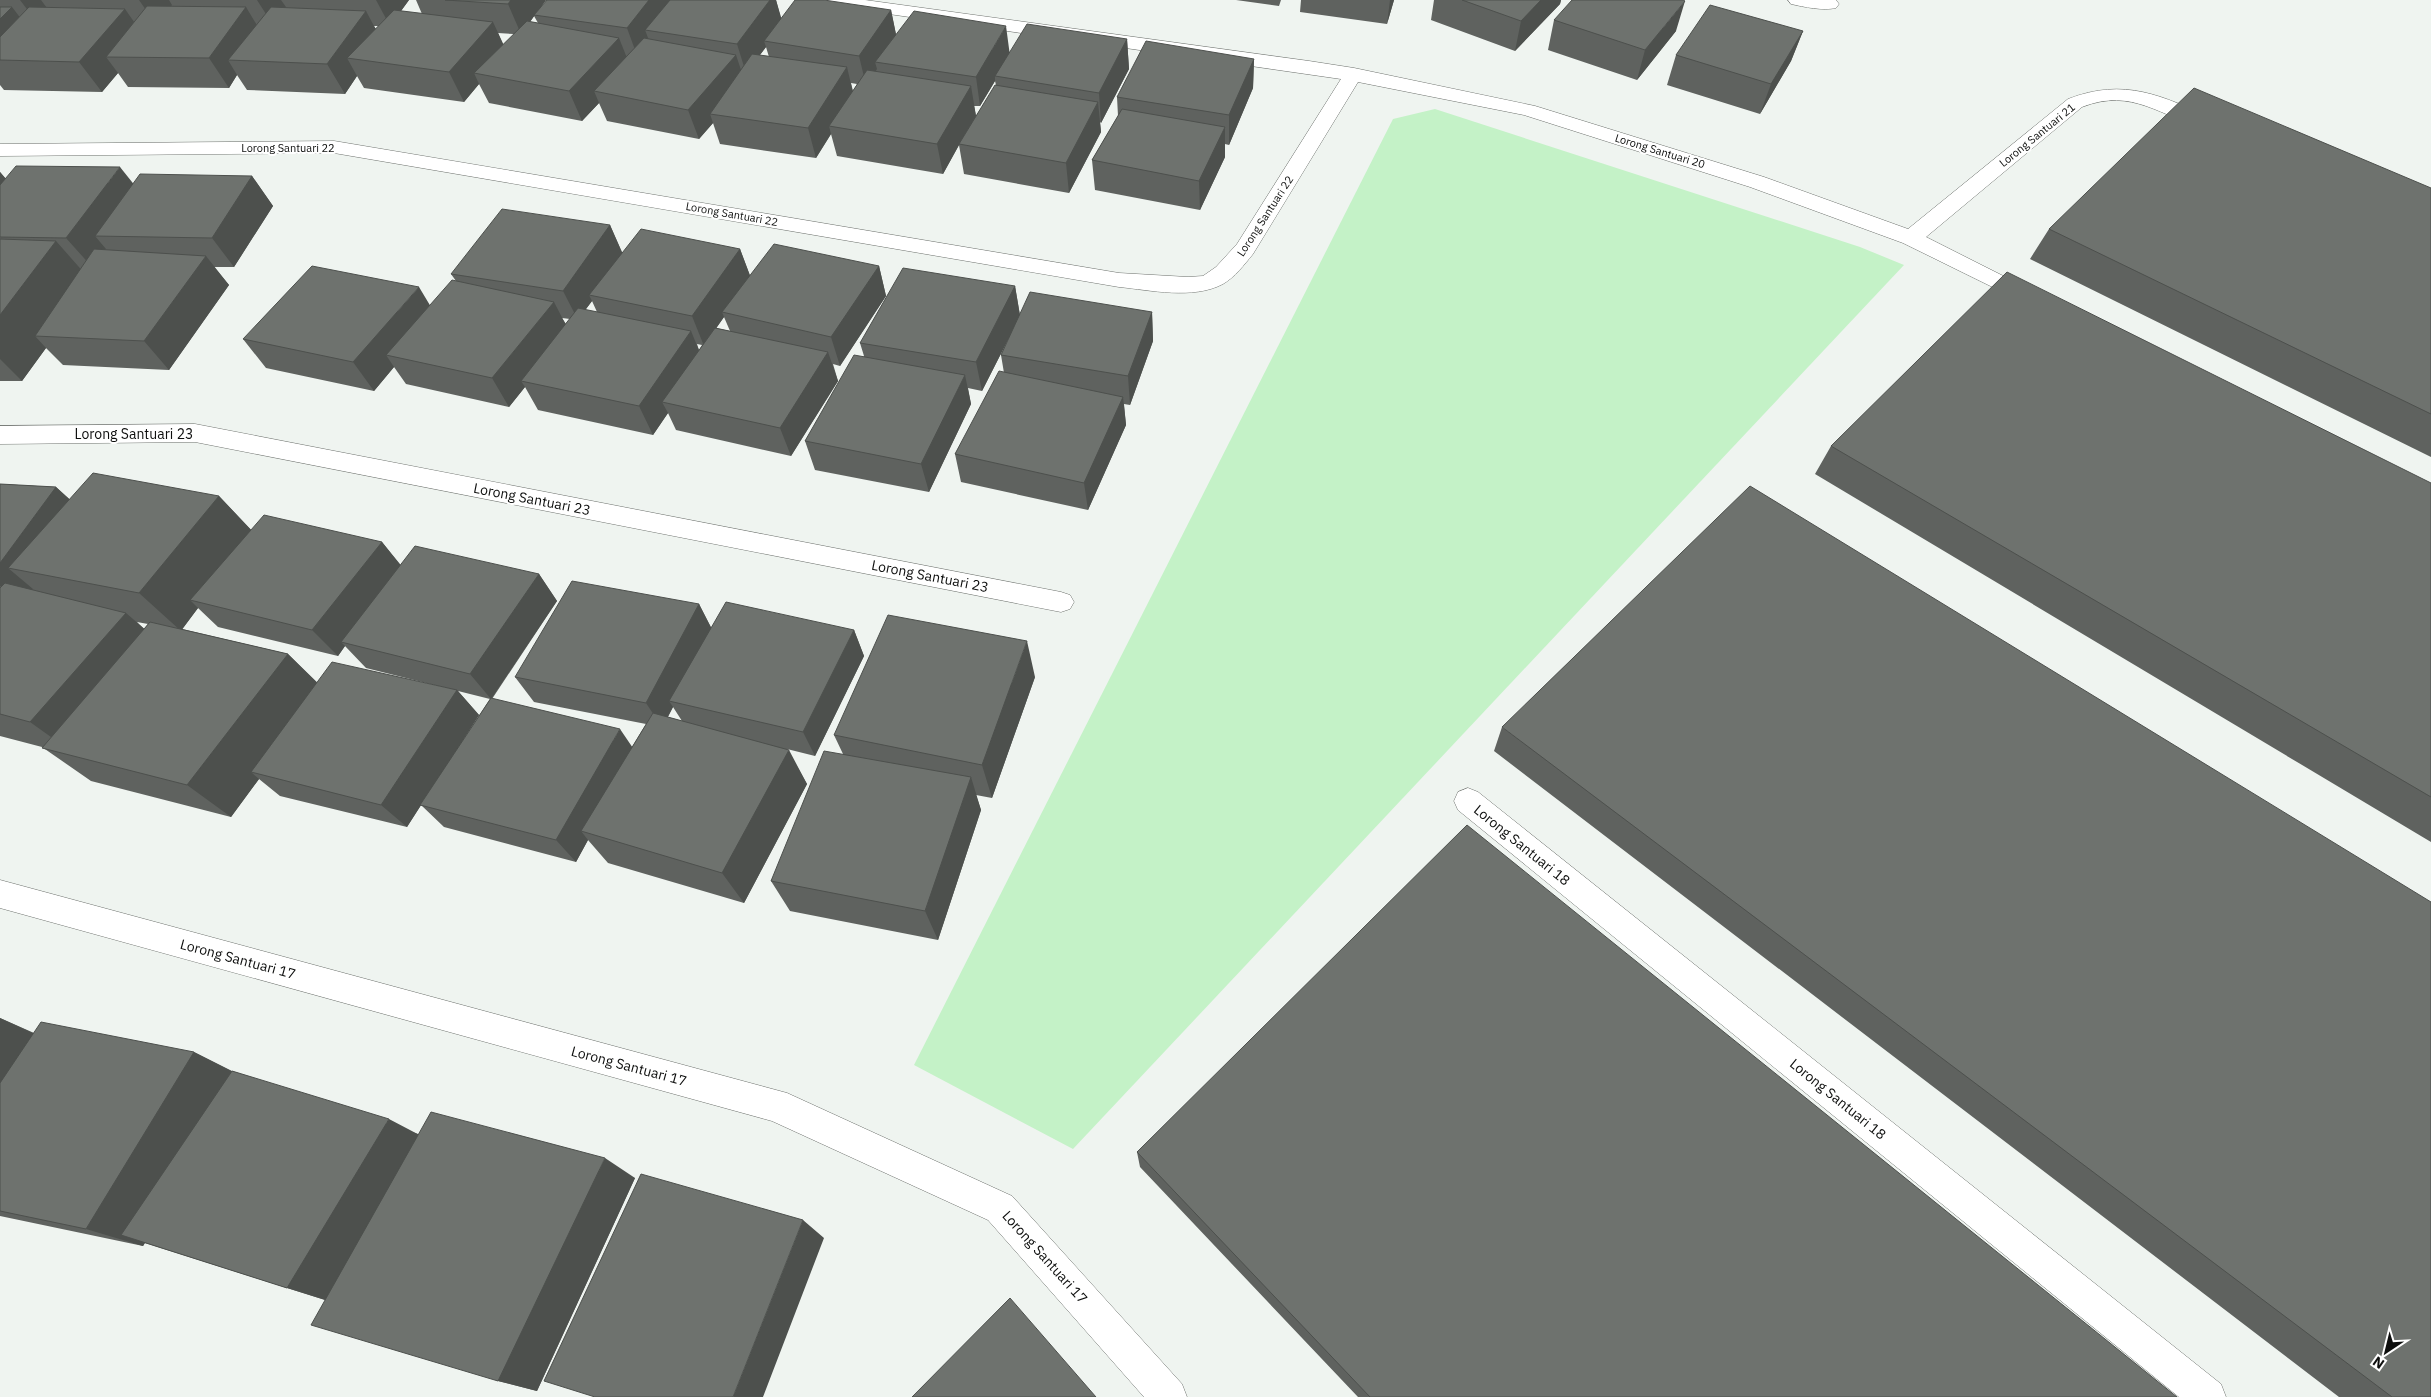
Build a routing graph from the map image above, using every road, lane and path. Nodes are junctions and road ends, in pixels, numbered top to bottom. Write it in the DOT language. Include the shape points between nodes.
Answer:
graph roads {
  1 [pos="826,0"];
  2 [pos="1797,0"];
  3 [pos="1830,4"];
  4 [pos="1354,74"];
  5 [pos="2224,131"];
  6 [pos="0,150"];
  7 [pos="1911,238"];
  8 [pos="2052,310"];
  9 [pos="0,435"];
  10 [pos="1061,602"];
  11 [pos="1468,801"];
  12 [pos="0,894"];
  13 [pos="1169,1397"];
  14 [pos="2208,1397"];
  1 -- 4 [label="street, Lorong Santuari 20"];
  2 -- 3 [label="street"];
  4 -- 6 [label="street, Lorong Santuari 22" via="1245,249 1229,268 1208,282 1164,284 1119,280 334,147"];
  4 -- 7 [label="street, Lorong Santuari 20" via="1528,110 1757,182"];
  5 -- 7 [label="street, Lorong Santuari 21" via="2142,97 2113,93 2087,96 2075,102"];
  7 -- 8 [label="street, Lorong Santuari 20"];
  9 -- 10 [label="street, Lorong Santuari 23" via="195,433"];
  11 -- 14 [label="street, Lorong Santuari 18"];
  12 -- 13 [label="street, Lorong Santuari 17" via="775,1105 1000,1208"];
}
